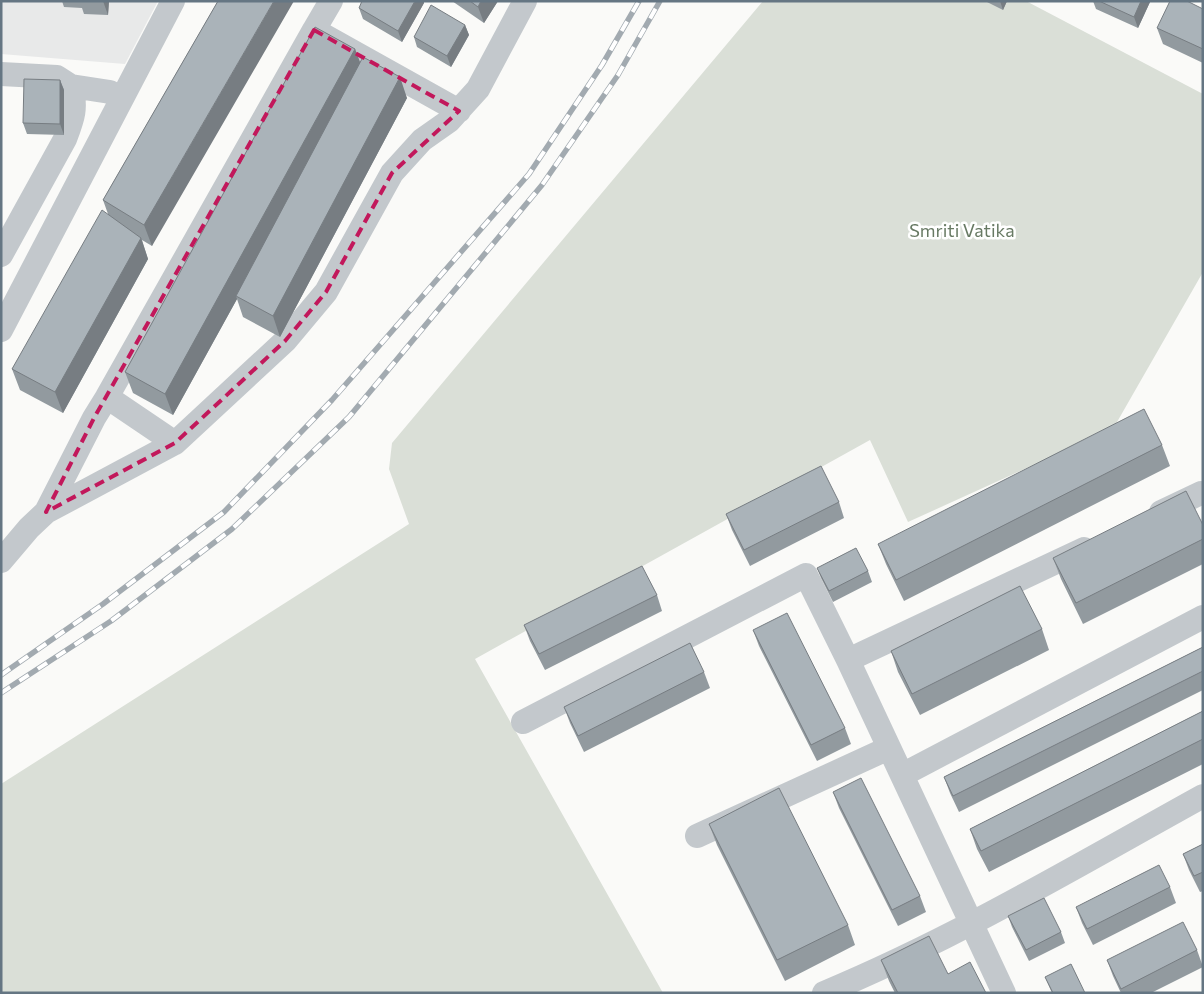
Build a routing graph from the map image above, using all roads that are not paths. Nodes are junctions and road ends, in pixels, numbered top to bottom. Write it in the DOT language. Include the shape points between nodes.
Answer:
graph roads {
  1 [pos="172,1"];
  2 [pos="330,1"];
  3 [pos="526,1"];
  4 [pos="314,30"];
  5 [pos="1,74"];
  6 [pos="71,86"];
  7 [pos="121,100"];
  8 [pos="459,110"];
  9 [pos="1,255"];
  10 [pos="1,330"];
  11 [pos="107,397"];
  12 [pos="175,443"];
  13 [pos="1201,493"];
  14 [pos="46,512"];
  15 [pos="1139,522"];
  16 [pos="1104,539"];
  17 [pos="1,561"];
  18 [pos="1203,617"];
  19 [pos="848,660"];
  20 [pos="523,722"];
  21 [pos="889,748"];
  22 [pos="902,775"];
  23 [pos="1203,796"];
  24 [pos="698,836"];
  25 [pos="972,925"];
  26 [pos="824,993"];
  27 [pos="1004,993"];
  1 -- 7 [label="street"];
  2 -- 4 [label="street"];
  3 -- 8 [label="street" via="492,68"];
  4 -- 8 [label="street"];
  4 -- 11 [label="street"];
  5 -- 6 [label="street" via="56,77"];
  6 -- 7 [label="street" via="110,92"];
  6 -- 9 [label="street" via="75,103 65,139"];
  7 -- 10 [label="street"];
  8 -- 12 [label="street" via="422,140 392,173 343,264 307,316 225,399"];
  11 -- 12 [label="street"];
  11 -- 14 [label="street"];
  12 -- 14 [label="street"];
  13 -- 15 [label="street"];
  14 -- 17 [label="street"];
  16 -- 19 [label="street"];
  18 -- 22 [label="street"];
  19 -- 20 [label="street" via="806,575"];
  19 -- 21 [label="street"];
  21 -- 22 [label="street"];
  21 -- 24 [label="street"];
  22 -- 25 [label="street"];
  23 -- 25 [label="street"];
  25 -- 26 [label="street"];
  25 -- 27 [label="street"];
}
